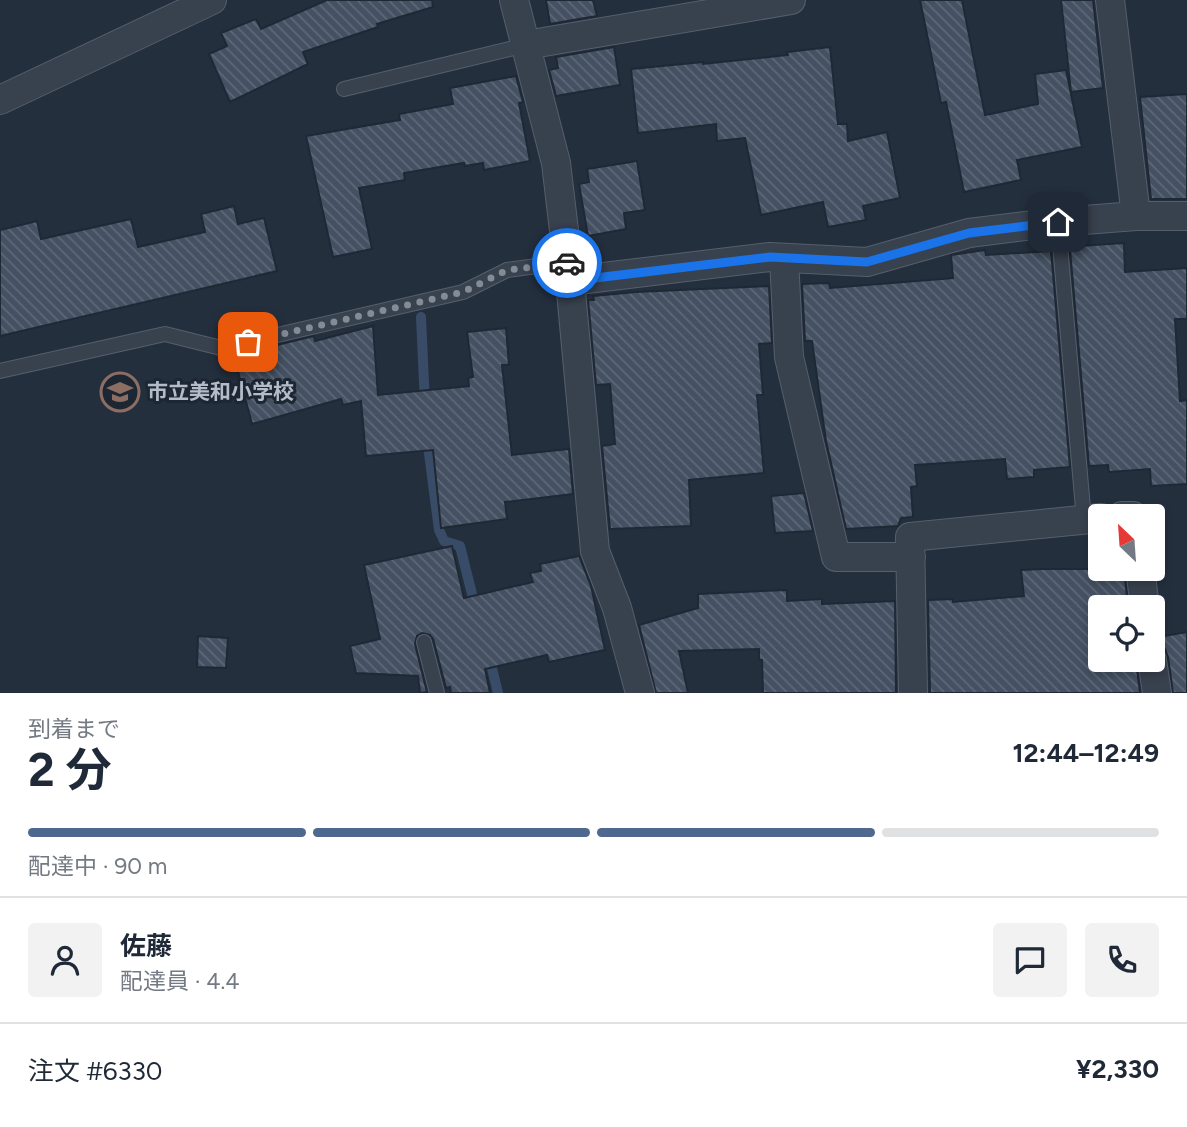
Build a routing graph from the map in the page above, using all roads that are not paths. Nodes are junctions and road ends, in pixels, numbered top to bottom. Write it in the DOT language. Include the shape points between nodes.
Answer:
graph roads {
  1 [pos="212,0"];
  2 [pos="514,0"];
  3 [pos="791,0"];
  4 [pos="1110,0"];
  5 [pos="526,44"];
  6 [pos="344,89"];
  7 [pos="0,100"];
  8 [pos="1136,216"];
  9 [pos="1187,216"];
  10 [pos="1058,222"];
  11 [pos="785,258"];
  12 [pos="569,272"];
  13 [pos="0,371"];
  14 [pos="1090,504"];
  15 [pos="1088,519"];
  16 [pos="911,557"];
  17 [pos="424,642"];
  18 [pos="1154,672"];
  19 [pos="437,693"];
  20 [pos="640,693"];
  21 [pos="913,693"];
  22 [pos="1157,693"];
  1 -- 7 [label="street"];
  2 -- 5 [label="street"];
  3 -- 5 [label="street"];
  4 -- 8 [label="street"];
  5 -- 6 [label="lane"];
  5 -- 12 [label="street" via="556,163"];
  8 -- 9 [label="street"];
  8 -- 10 [label="street"];
  10 -- 11 [label="street" via="969,233 867,262"];
  10 -- 14 [label="lane"];
  11 -- 12 [label="street"];
  11 -- 16 [label="street" via="789,357 836,557"];
  12 -- 13 [label="lane" via="507,270 463,292 221,348 165,334"];
  12 -- 20 [label="street" via="595,551 617,608"];
  15 -- 16 [label="street" via="910,537"];
  16 -- 21 [label="street"];
  17 -- 19 [label="lane"];
  18 -- 22 [label="street"];
}
